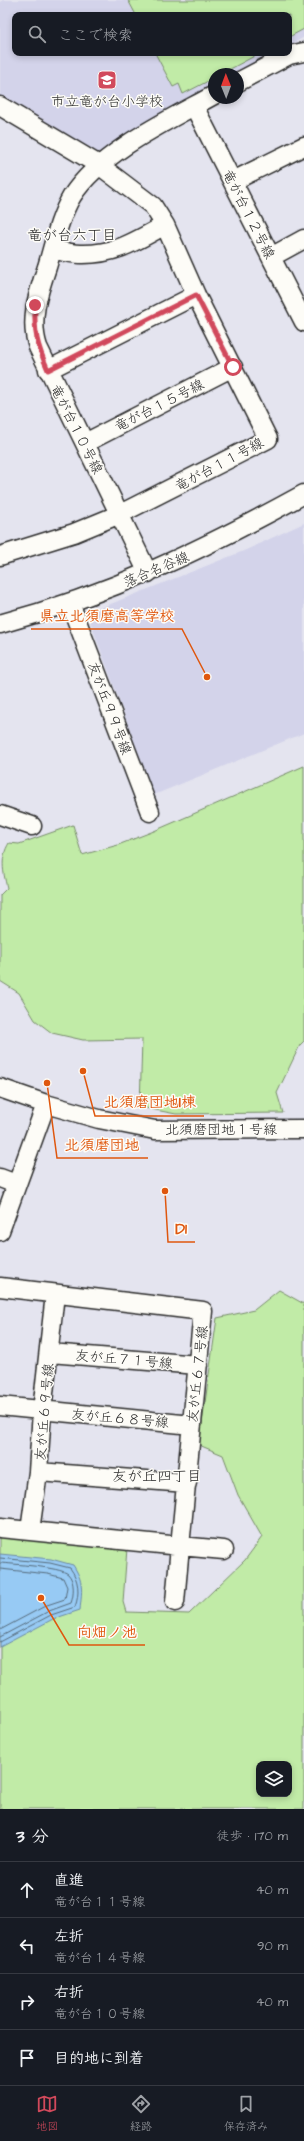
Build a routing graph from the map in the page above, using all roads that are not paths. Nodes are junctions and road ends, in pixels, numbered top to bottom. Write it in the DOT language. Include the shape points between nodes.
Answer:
graph roads {
  1 [pos="304,52"];
  2 [pos="292,54"];
  3 [pos="287,56"];
  4 [pos="244,79"];
  5 [pos="208,98"];
  6 [pos="0,106"];
  7 [pos="194,106"];
  8 [pos="304,146"];
  9 [pos="99,165"];
  10 [pos="232,181"];
  11 [pos="165,225"];
  12 [pos="304,239"];
  13 [pos="53,249"];
  14 [pos="271,257"];
  15 [pos="196,295"];
  16 [pos="304,322"];
  17 [pos="233,367"];
  18 [pos="48,370"];
  19 [pos="84,442"];
  20 [pos="304,494"];
  21 [pos="120,514"];
  22 [pos="0,556"];
  23 [pos="148,573"];
  24 [pos="70,603"];
  25 [pos="0,624"];
  26 [pos="150,812"];
  27 [pos="0,815"];
  28 [pos="32,826"];
  29 [pos="0,1088"];
  30 [pos="46,1104"];
  31 [pos="304,1129"];
  32 [pos="8,1181"];
  33 [pos="0,1231"];
  34 [pos="0,1287"];
  35 [pos="55,1294"];
  36 [pos="50,1353"];
  37 [pos="198,1365"];
  38 [pos="0,1406"];
  39 [pos="42,1411"];
  40 [pos="192,1425"];
  41 [pos="38,1472"];
  42 [pos="187,1483"];
  43 [pos="0,1528"];
  44 [pos="30,1531"];
  45 [pos="180,1546"];
  46 [pos="224,1550"];
  47 [pos="175,1602"];
  1 -- 2 [label="street"];
  3 -- 4 [label="street"];
  5 -- 7 [label="street, 竜が台１０号線"];
  6 -- 9 [label="street, 竜が台１１号線"];
  7 -- 9 [label="street, 竜が台１０号線" via="112,154"];
  7 -- 10 [label="street, 竜が台１２号線"];
  8 -- 10 [label="street"];
  9 -- 11 [label="street, 竜が台１１号線" via="153,206"];
  9 -- 13 [label="street, 竜が台１０号線" via="72,197"];
  10 -- 14 [label="street, 竜が台１２号線"];
  11 -- 13 [label="street" via="126,247 103,252 79,255"];
  11 -- 15 [label="street, 竜が台１１号線"];
  12 -- 14 [label="street"];
  13 -- 18 [label="street, 竜が台１０号線" via="35,305 34,320 36,343"];
  14 -- 16 [label="street, 竜が台１２号線"];
  15 -- 17 [label="street, 竜が台１１号線"];
  15 -- 18 [label="street"];
  17 -- 19 [label="street, 竜が台１５号線"];
  17 -- 21 [label="street, 竜が台１１号線" via="268,439"];
  18 -- 19 [label="street, 竜が台１０号線"];
  19 -- 21 [label="street, 竜が台１０号線"];
  20 -- 23 [label="street, 落合名谷線" via="228,536"];
  21 -- 22 [label="street, 竜が台１１号線" via="74,533"];
  21 -- 23 [label="street, 竜が台１０号線"];
  23 -- 24 [label="street, 落合名谷線"];
  24 -- 25 [label="street, 落合名谷線"];
  24 -- 26 [label="street, 友が丘９９号線"];
  27 -- 28 [label="street"];
  29 -- 30 [label="street, 北須磨団地１号線"];
  30 -- 31 [label="street, 北須磨団地１号線" via="99,1119 155,1130"];
  30 -- 32 [label="street"];
  32 -- 33 [label="street"];
  34 -- 35 [label="street, 友が丘６７号線"];
  35 -- 36 [label="street, 友が丘６９号線"];
  35 -- 37 [label="street, 友が丘６７号線" via="203,1311"];
  36 -- 37 [label="street, 友が丘７１号線"];
  36 -- 39 [label="street, 友が丘６９号線"];
  37 -- 40 [label="street, 友が丘６７号線"];
  38 -- 39 [label="street, 友が丘６８号線"];
  39 -- 40 [label="street, 友が丘６８号線"];
  39 -- 41 [label="street, 友が丘６９号線"];
  40 -- 42 [label="street, 友が丘６７号線"];
  41 -- 42 [label="street"];
  41 -- 44 [label="street, 友が丘６９号線"];
  42 -- 45 [label="street, 友が丘６７号線"];
  43 -- 44 [label="street"];
  44 -- 45 [label="street"];
  45 -- 46 [label="street"];
  45 -- 47 [label="street, 友が丘６７号線"];
}
